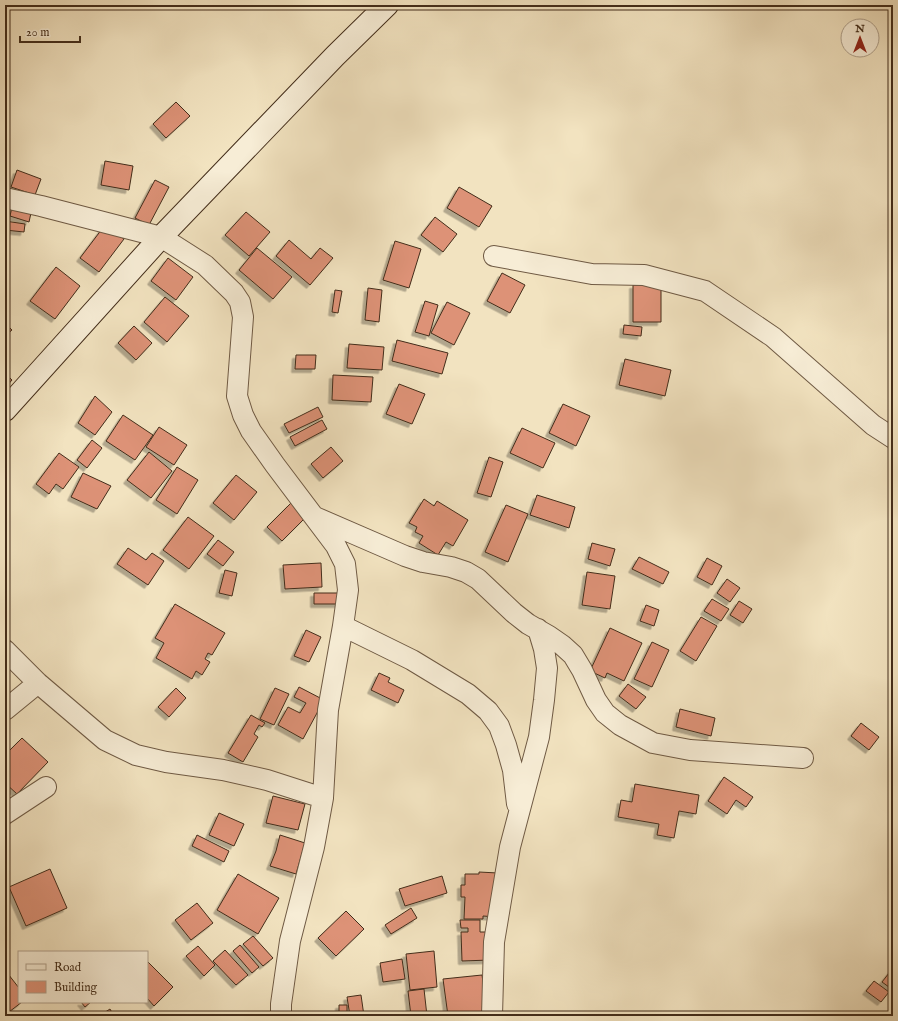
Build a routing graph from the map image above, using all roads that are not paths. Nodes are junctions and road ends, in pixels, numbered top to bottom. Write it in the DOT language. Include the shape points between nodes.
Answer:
graph roads {
  1 [pos="387,5"];
  2 [pos="5,198"];
  3 [pos="161,237"];
  4 [pos="494,256"];
  5 [pos="5,410"];
  6 [pos="893,438"];
  7 [pos="313,516"];
  8 [pos="343,626"];
  9 [pos="538,629"];
  10 [pos="5,650"];
  11 [pos="38,683"];
  12 [pos="5,710"];
  13 [pos="803,758"];
  14 [pos="46,787"];
  15 [pos="323,798"];
  16 [pos="5,814"];
  17 [pos="518,814"];
  18 [pos="281,1016"];
  19 [pos="492,1016"];
  1 -- 3 [label="main road"];
  2 -- 3 [label="street"];
  3 -- 5 [label="main road"];
  3 -- 7 [label="street" via="205,265 240,302 243,317 237,396 243,415 251,431"];
  4 -- 6 [label="street" via="592,274 644,275 705,291 773,337 873,425"];
  7 -- 8 [label="street" via="336,546 345,564 348,590"];
  7 -- 9 [label="street" via="405,556 466,572 478,579 514,613"];
  8 -- 15 [label="street" via="328,710"];
  8 -- 17 [label="street" via="412,660 468,694 488,711 499,726 506,745 513,770"];
  9 -- 13 [label="street" via="573,655 605,713 620,725 653,743 690,750"];
  9 -- 17 [label="street" via="547,668 544,700 539,737"];
  10 -- 11 [label="street"];
  11 -- 12 [label="street"];
  11 -- 15 [label="street" via="105,740 136,755 267,780"];
  14 -- 16 [label="street"];
  15 -- 18 [label="street" via="314,847 290,941"];
  17 -- 19 [label="street" via="494,942"];
}
